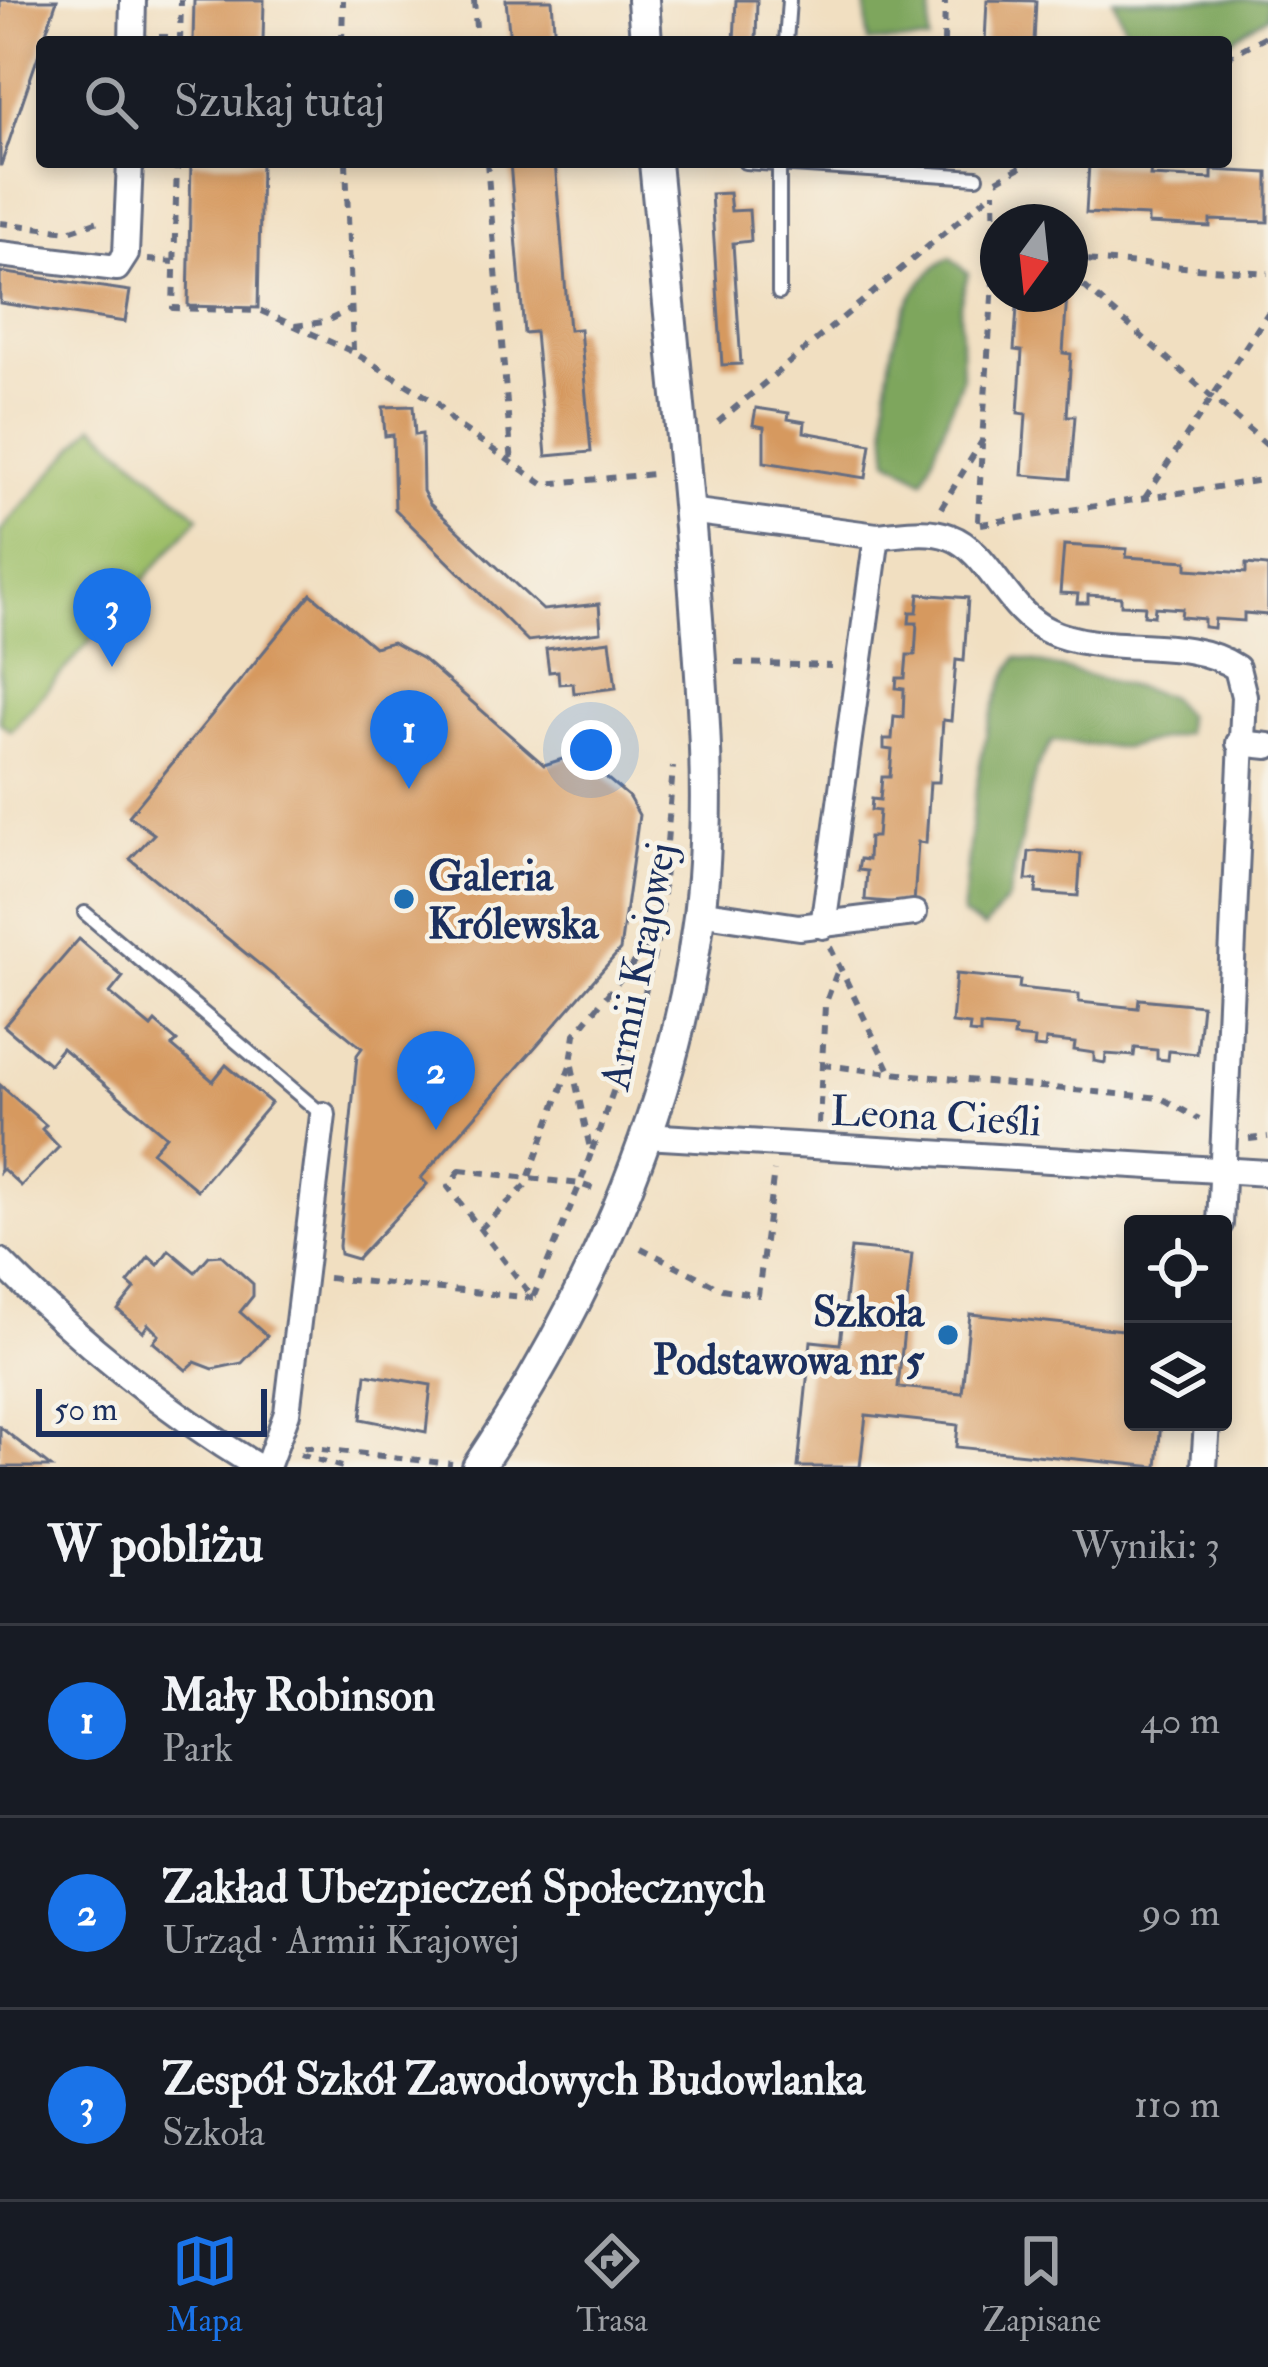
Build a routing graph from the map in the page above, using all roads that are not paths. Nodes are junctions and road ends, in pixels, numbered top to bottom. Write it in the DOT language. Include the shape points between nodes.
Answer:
graph roads {
  1 [pos="133,0"];
  2 [pos="643,0"];
  3 [pos="789,0"];
  4 [pos="133,36"];
  5 [pos="646,36"];
  6 [pos="786,36"];
  7 [pos="130,168"];
  8 [pos="656,168"];
  9 [pos="779,168"];
  10 [pos="858,168"];
  11 [pos="977,177"];
  12 [pos="0,254"];
  13 [pos="779,292"];
  14 [pos="689,511"];
  15 [pos="877,536"];
  16 [pos="1239,743"];
  17 [pos="1268,746"];
  18 [pos="698,912"];
  19 [pos="85,913"];
  20 [pos="914,913"];
  21 [pos="823,926"];
  22 [pos="323,1115"];
  23 [pos="645,1136"];
  24 [pos="1223,1170"];
  25 [pos="1268,1173"];
  26 [pos="1220,1215"];
  27 [pos="0,1261"];
  28 [pos="1206,1431"];
  29 [pos="466,1466"];
  30 [pos="263,1467"];
  31 [pos="1204,1467"];
  1 -- 4 [label="street"];
  2 -- 5 [label="street"];
  3 -- 6 [label="lane"];
  7 -- 12 [label="street" via="126,254 117,268"];
  8 -- 14 [label="street, Armii Krajowej"];
  9 -- 13 [label="lane"];
  10 -- 11 [label="lane"];
  14 -- 15 [label="street"];
  14 -- 18 [label="street, Armii Krajowej" via="709,772"];
  15 -- 16 [label="street" via="952,537 1025,617 1061,636 1211,657 1237,668 1244,696"];
  15 -- 21 [label="street"];
  16 -- 17 [label="street"];
  16 -- 24 [label="street"];
  18 -- 21 [label="street"];
  18 -- 23 [label="street, Armii Krajowej" via="669,1066"];
  19 -- 22 [label="lane"];
  20 -- 21 [label="street"];
  22 -- 30 [label="street" via="286,1414"];
  23 -- 24 [label="street, Leona Cieśli"];
  23 -- 29 [label="street, Armii Krajowej" via="528,1391"];
  24 -- 25 [label="street, Leona Cieśli"];
  24 -- 26 [label="street"];
  27 -- 30 [label="street" via="94,1353 173,1414"];
  28 -- 31 [label="street"];
}
